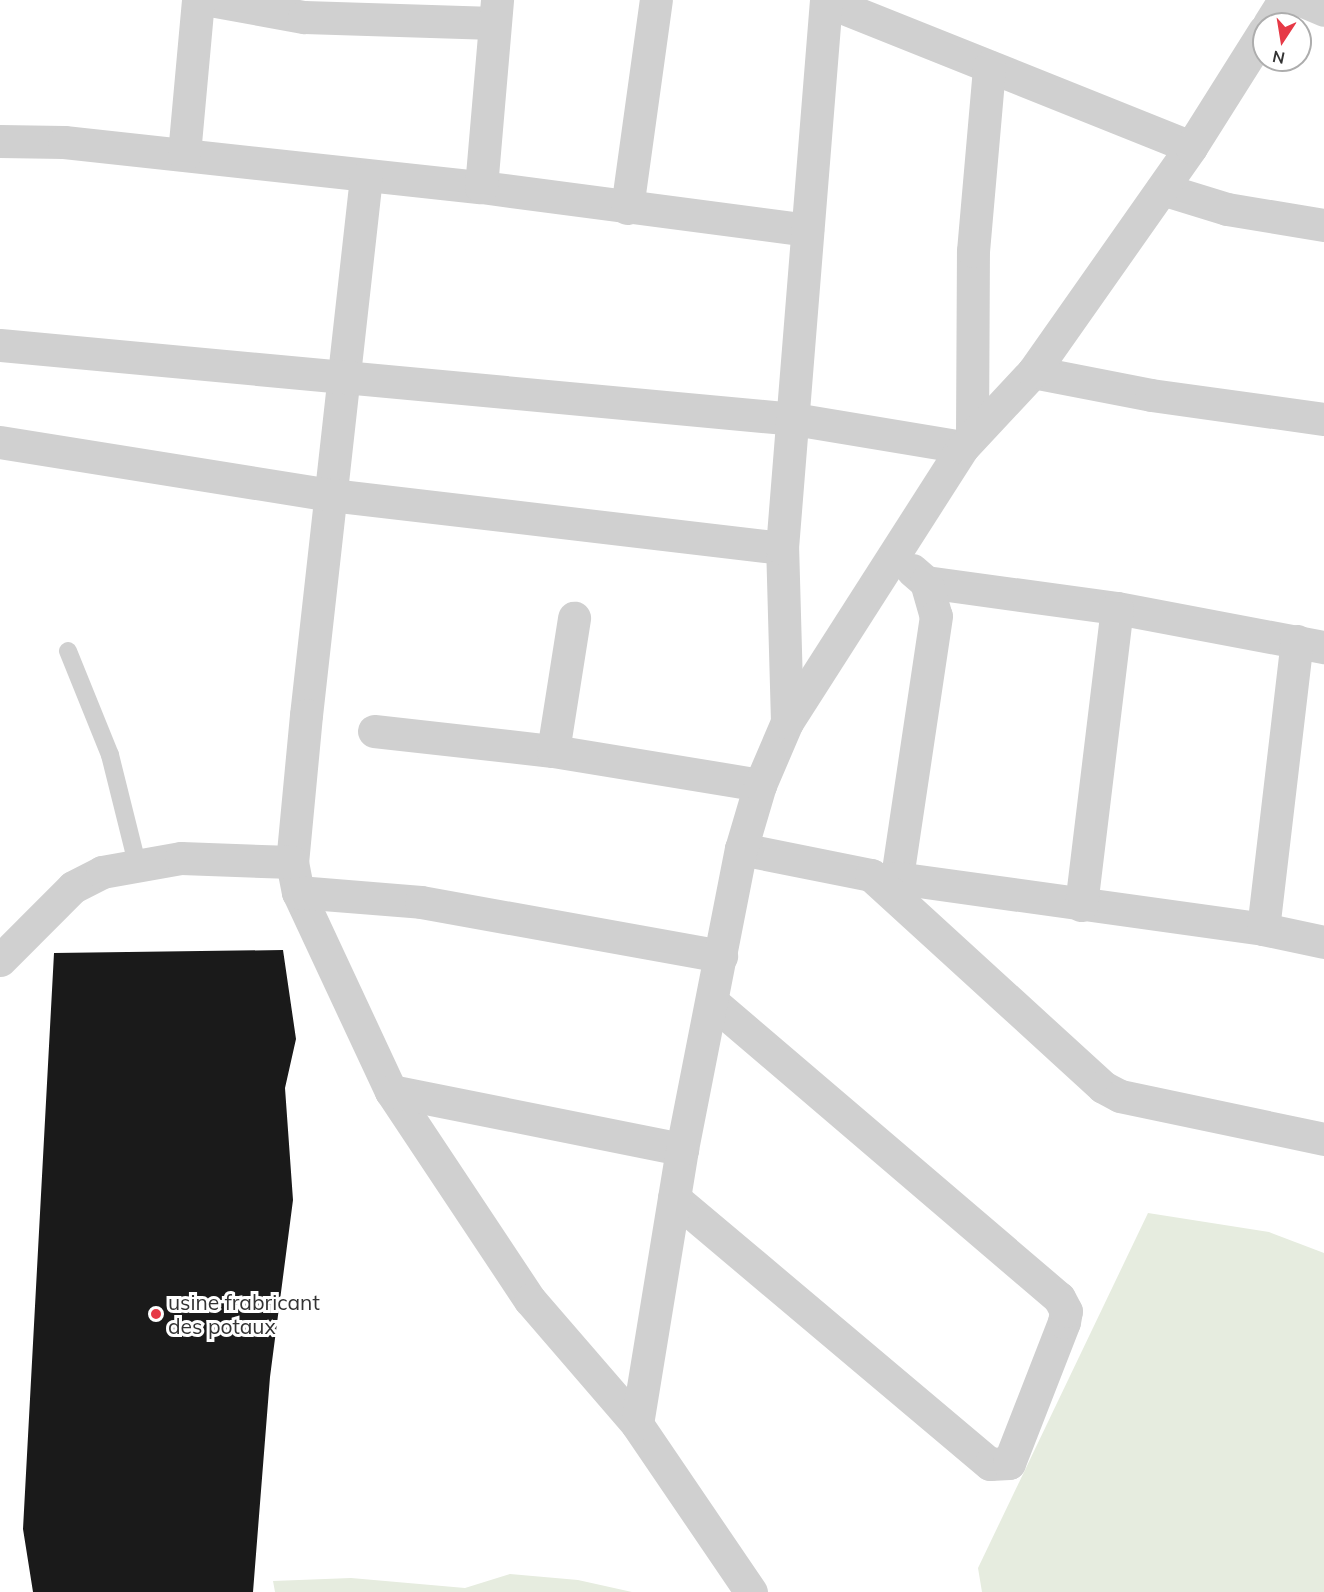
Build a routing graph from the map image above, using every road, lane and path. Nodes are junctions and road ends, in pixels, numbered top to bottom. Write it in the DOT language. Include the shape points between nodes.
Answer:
graph roads {
  1 [pos="198,0"];
  2 [pos="210,0"];
  3 [pos="656,0"];
  4 [pos="1301,0"];
  5 [pos="826,1"];
  6 [pos="1324,10"];
  7 [pos="495,12"];
  8 [pos="1252,50"];
  9 [pos="989,67"];
  10 [pos="0,141"];
  11 [pos="1191,147"];
  12 [pos="184,154"];
  13 [pos="366,177"];
  14 [pos="481,187"];
  15 [pos="1162,189"];
  16 [pos="627,208"];
  17 [pos="1324,225"];
  18 [pos="807,230"];
  19 [pos="0,345"];
  20 [pos="1033,372"];
  21 [pos="342,374"];
  22 [pos="794,419"];
  23 [pos="1324,419"];
  24 [pos="0,441"];
  25 [pos="968,441"];
  26 [pos="331,495"];
  27 [pos="782,548"];
  28 [pos="897,557"];
  29 [pos="926,582"];
  30 [pos="1117,608"];
  31 [pos="574,618"];
  32 [pos="1311,644"];
  33 [pos="68,651"];
  34 [pos="787,722"];
  35 [pos="374,731"];
  36 [pos="553,751"];
  37 [pos="760,785"];
  38 [pos="741,849"];
  39 [pos="137,863"];
  40 [pos="295,877"];
  41 [pos="884,877"];
  42 [pos="1081,905"];
  43 [pos="1263,929"];
  44 [pos="1324,942"];
  45 [pos="721,956"];
  46 [pos="0,960"];
  47 [pos="713,1002"];
  48 [pos="391,1091"];
  49 [pos="1324,1139"];
  50 [pos="682,1149"];
  51 [pos="674,1198"];
  52 [pos="637,1424"];
  53 [pos="751,1592"];
  1 -- 12 [label="street"];
  2 -- 7 [label="street" via="304,17"];
  3 -- 16 [label="street"];
  4 -- 6 [label="street"];
  5 -- 9 [label="street"];
  5 -- 18 [label="street"];
  7 -- 14 [label="street"];
  8 -- 11 [label="street"];
  9 -- 11 [label="street"];
  9 -- 25 [label="street" via="973,251"];
  10 -- 12 [label="street" via="64,142"];
  11 -- 15 [label="street"];
  12 -- 13 [label="street"];
  13 -- 14 [label="street"];
  13 -- 21 [label="street"];
  14 -- 16 [label="street"];
  15 -- 17 [label="street" via="1227,209"];
  15 -- 20 [label="street"];
  16 -- 18 [label="street"];
  18 -- 22 [label="street"];
  19 -- 21 [label="street"];
  20 -- 23 [label="street" via="1151,395"];
  20 -- 25 [label="street"];
  21 -- 22 [label="street"];
  21 -- 26 [label="street"];
  22 -- 25 [label="street"];
  22 -- 27 [label="street"];
  24 -- 26 [label="street"];
  25 -- 28 [label="street"];
  26 -- 27 [label="street"];
  26 -- 40 [label="street"];
  27 -- 34 [label="street"];
  28 -- 29 [label="street"];
  28 -- 34 [label="street"];
  29 -- 30 [label="street"];
  29 -- 41 [label="street" via="936,616"];
  30 -- 32 [label="street"];
  30 -- 42 [label="street"];
  31 -- 36 [label="street"];
  32 -- 43 [label="street"];
  33 -- 39 [label="lane" via="110,755"];
  34 -- 37 [label="street"];
  35 -- 36 [label="street"];
  36 -- 37 [label="street"];
  37 -- 38 [label="street"];
  38 -- 41 [label="street"];
  38 -- 45 [label="street"];
  39 -- 40 [label="street" via="181,858"];
  39 -- 46 [label="street" via="102,872 73,887"];
  40 -- 45 [label="street"];
  40 -- 48 [label="street"];
  41 -- 42 [label="street"];
  41 -- 49 [label="street" via="1103,1087 1120,1096"];
  42 -- 43 [label="street"];
  43 -- 44 [label="street"];
  45 -- 47 [label="street"];
  47 -- 50 [label="street"];
  47 -- 51 [label="street" via="1059,1298 1066,1311 1064,1322 1008,1463 990,1464"];
  48 -- 50 [label="street"];
  48 -- 52 [label="street" via="530,1300"];
  50 -- 51 [label="street"];
  51 -- 52 [label="street"];
  52 -- 53 [label="street"];
}
